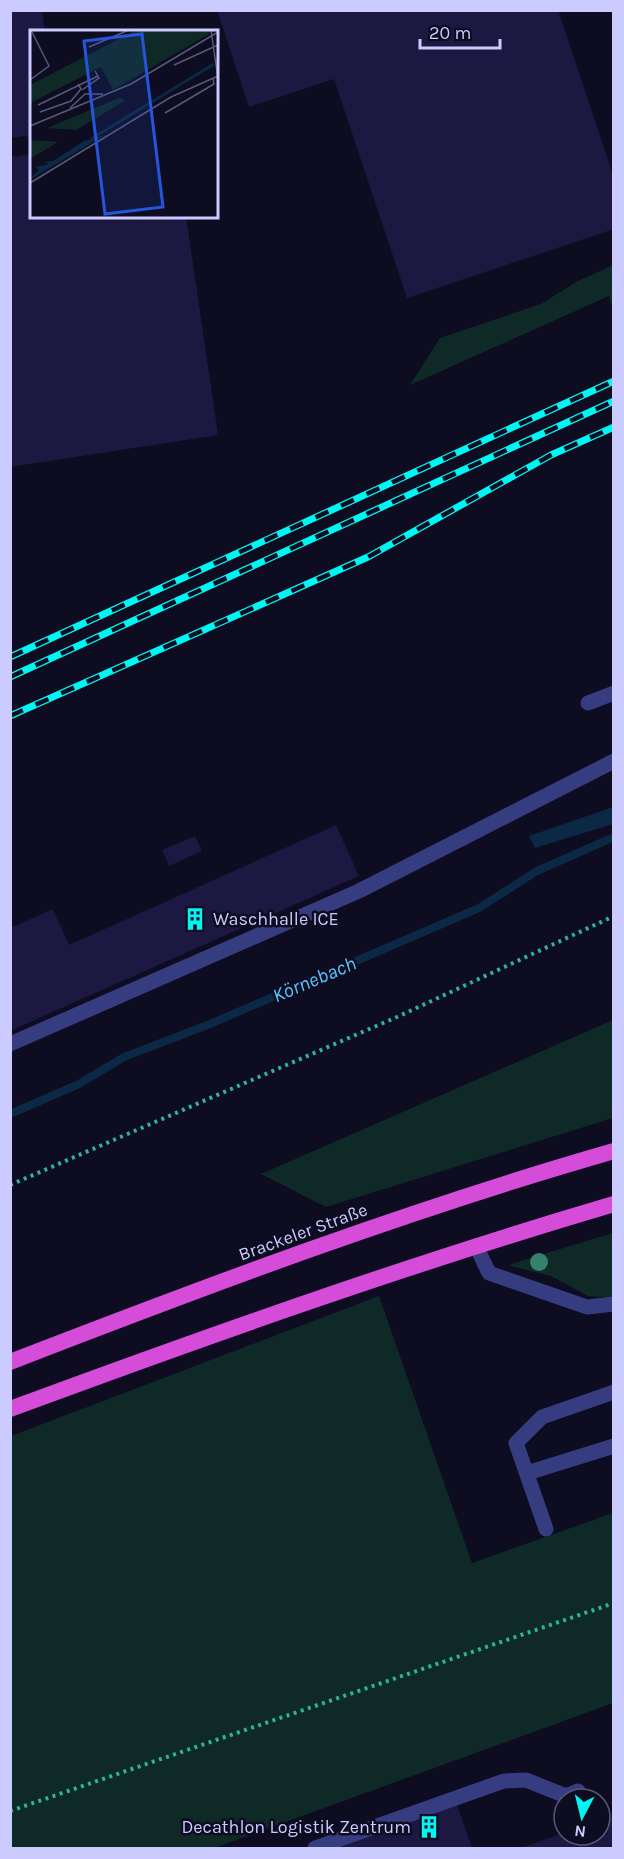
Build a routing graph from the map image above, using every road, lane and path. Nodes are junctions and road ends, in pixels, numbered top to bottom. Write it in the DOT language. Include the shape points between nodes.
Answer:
graph roads {
  1 [pos="614,693"];
  2 [pos="588,703"];
  3 [pos="614,761"];
  4 [pos="614,916"];
  5 [pos="10,1044"];
  6 [pos="614,1151"];
  7 [pos="10,1185"];
  8 [pos="614,1204"];
  9 [pos="476,1246"];
  10 [pos="614,1304"];
  11 [pos="10,1362"];
  12 [pos="614,1392"];
  13 [pos="10,1409"];
  14 [pos="614,1446"];
  15 [pos="527,1473"];
  16 [pos="546,1528"];
  17 [pos="614,1603"];
  18 [pos="552,1790"];
  19 [pos="10,1811"];
  20 [pos="315,1848"];
  1 -- 2 [label="lane"];
  3 -- 5 [label="lane" via="358,891"];
  4 -- 7 [label="path" via="397,1017"];
  6 -- 11 [label="highway, Brackeler Straße" via="433,1206"];
  8 -- 9 [label="highway"];
  9 -- 10 [label="lane" via="489,1273 587,1307"];
  9 -- 13 [label="highway" via="191,1342"];
  12 -- 15 [label="lane" via="542,1417 516,1443"];
  14 -- 15 [label="lane"];
  15 -- 16 [label="lane"];
  17 -- 19 [label="path"];
  18 -- 20 [label="lane" via="526,1780 504,1781"];
}
